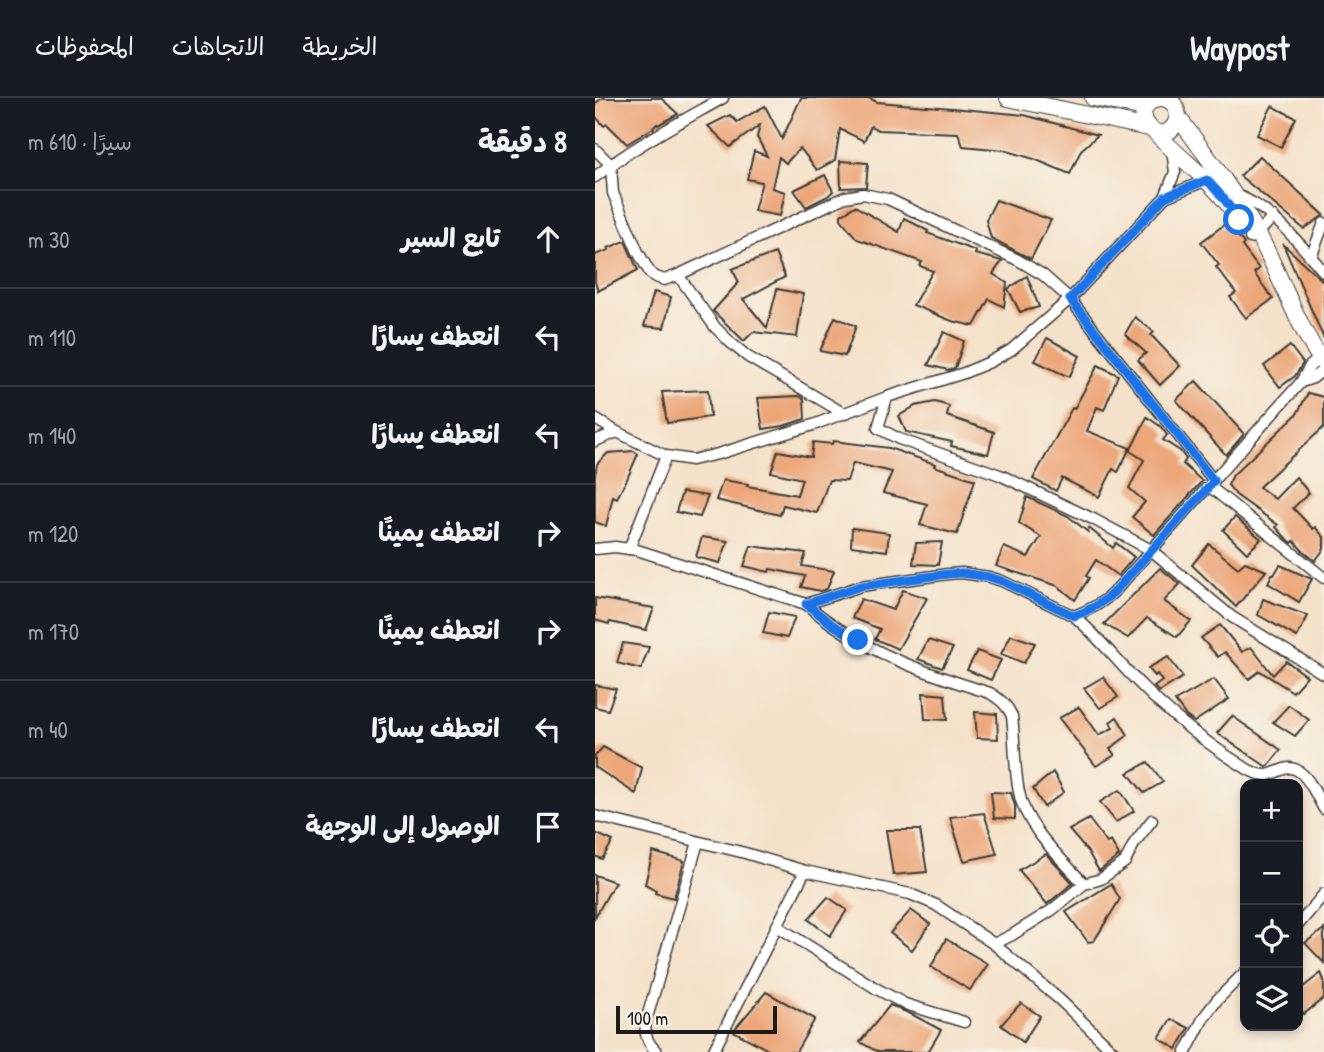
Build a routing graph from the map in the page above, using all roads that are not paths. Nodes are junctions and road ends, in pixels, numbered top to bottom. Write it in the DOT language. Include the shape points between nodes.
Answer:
graph roads {
  1 [pos="723,98"];
  2 [pos="1008,98"];
  3 [pos="1093,98"];
  4 [pos="1150,101"];
  5 [pos="1181,108"];
  6 [pos="1152,130"];
  7 [pos="595,149"];
  8 [pos="1172,150"];
  9 [pos="611,165"];
  10 [pos="595,177"];
  11 [pos="1207,180"];
  12 [pos="1228,196"];
  13 [pos="1165,197"];
  14 [pos="1273,218"];
  15 [pos="1324,223"];
  16 [pos="1254,236"];
  17 [pos="1311,257"];
  18 [pos="1324,272"];
  19 [pos="678,275"];
  20 [pos="1070,299"];
  21 [pos="1321,367"];
  22 [pos="887,397"];
  23 [pos="845,414"];
  24 [pos="595,418"];
  25 [pos="617,432"];
  26 [pos="595,441"];
  27 [pos="666,456"];
  28 [pos="1212,483"];
  29 [pos="595,549"];
  30 [pos="629,549"];
  31 [pos="1151,550"];
  32 [pos="1324,578"];
  33 [pos="806,604"];
  34 [pos="1074,616"];
  35 [pos="1324,674"];
  36 [pos="1324,808"];
  37 [pos="595,816"];
  38 [pos="1152,820"];
  39 [pos="698,842"];
  40 [pos="805,871"];
  41 [pos="1084,884"];
  42 [pos="1324,894"];
  43 [pos="1303,919"];
  44 [pos="776,926"];
  45 [pos="994,944"];
  46 [pos="1240,977"];
  47 [pos="964,1022"];
  48 [pos="657,1052"];
  49 [pos="713,1052"];
  50 [pos="1114,1052"];
  51 [pos="1186,1052"];
  1 -- 9 [label="street"];
  2 -- 6 [label="main road"];
  3 -- 4 [label="main road"];
  4 -- 5 [label="main road"];
  4 -- 6 [label="main road" via="1144,118"];
  5 -- 6 [label="main road" via="1171,130"];
  5 -- 12 [label="main road"];
  6 -- 8 [label="main road"];
  7 -- 9 [label="street"];
  8 -- 11 [label="main road"];
  8 -- 13 [label="street" via="1175,172"];
  9 -- 10 [label="street"];
  9 -- 19 [label="street" via="613,193 645,265 664,280"];
  11 -- 12 [label="main road"];
  11 -- 13 [label="street"];
  12 -- 14 [label="street" via="1242,197"];
  12 -- 16 [label="main road"];
  13 -- 20 [label="street"];
  14 -- 16 [label="street"];
  14 -- 17 [label="street"];
  15 -- 17 [label="street"];
  16 -- 21 [label="main road"];
  17 -- 18 [label="street"];
  19 -- 20 [label="street" via="845,197 863,194 888,199 1018,260"];
  19 -- 23 [label="street" via="731,343"];
  20 -- 22 [label="street" via="1002,356"];
  20 -- 28 [label="street"];
  21 -- 28 [label="street" via="1306,371"];
  22 -- 23 [label="street"];
  22 -- 31 [label="street" via="878,428 1000,475"];
  23 -- 27 [label="street" via="718,454 692,460"];
  24 -- 25 [label="street"];
  25 -- 26 [label="street"];
  25 -- 27 [label="street"];
  27 -- 30 [label="street"];
  28 -- 31 [label="street"];
  28 -- 32 [label="street"];
  29 -- 30 [label="street"];
  30 -- 33 [label="street"];
  31 -- 34 [label="street" via="1104,602"];
  31 -- 35 [label="street" via="1233,617"];
  33 -- 34 [label="street" via="861,586 962,573 1002,581"];
  33 -- 41 [label="street" via="887,656 1001,700 1012,716 1025,811"];
  34 -- 36 [label="street" via="1140,685 1194,732 1256,773 1268,775 1292,767"];
  37 -- 39 [label="street"];
  38 -- 41 [label="street" via="1125,862"];
  39 -- 40 [label="street"];
  39 -- 48 [label="street" via="646,1021 645,1035"];
  40 -- 44 [label="street"];
  40 -- 45 [label="street" via="923,899"];
  41 -- 45 [label="street" via="1052,910"];
  42 -- 43 [label="street"];
  44 -- 47 [label="street" via="905,1004"];
  44 -- 49 [label="street"];
  45 -- 50 [label="street"];
  46 -- 51 [label="street" via="1204,1017"];
}
